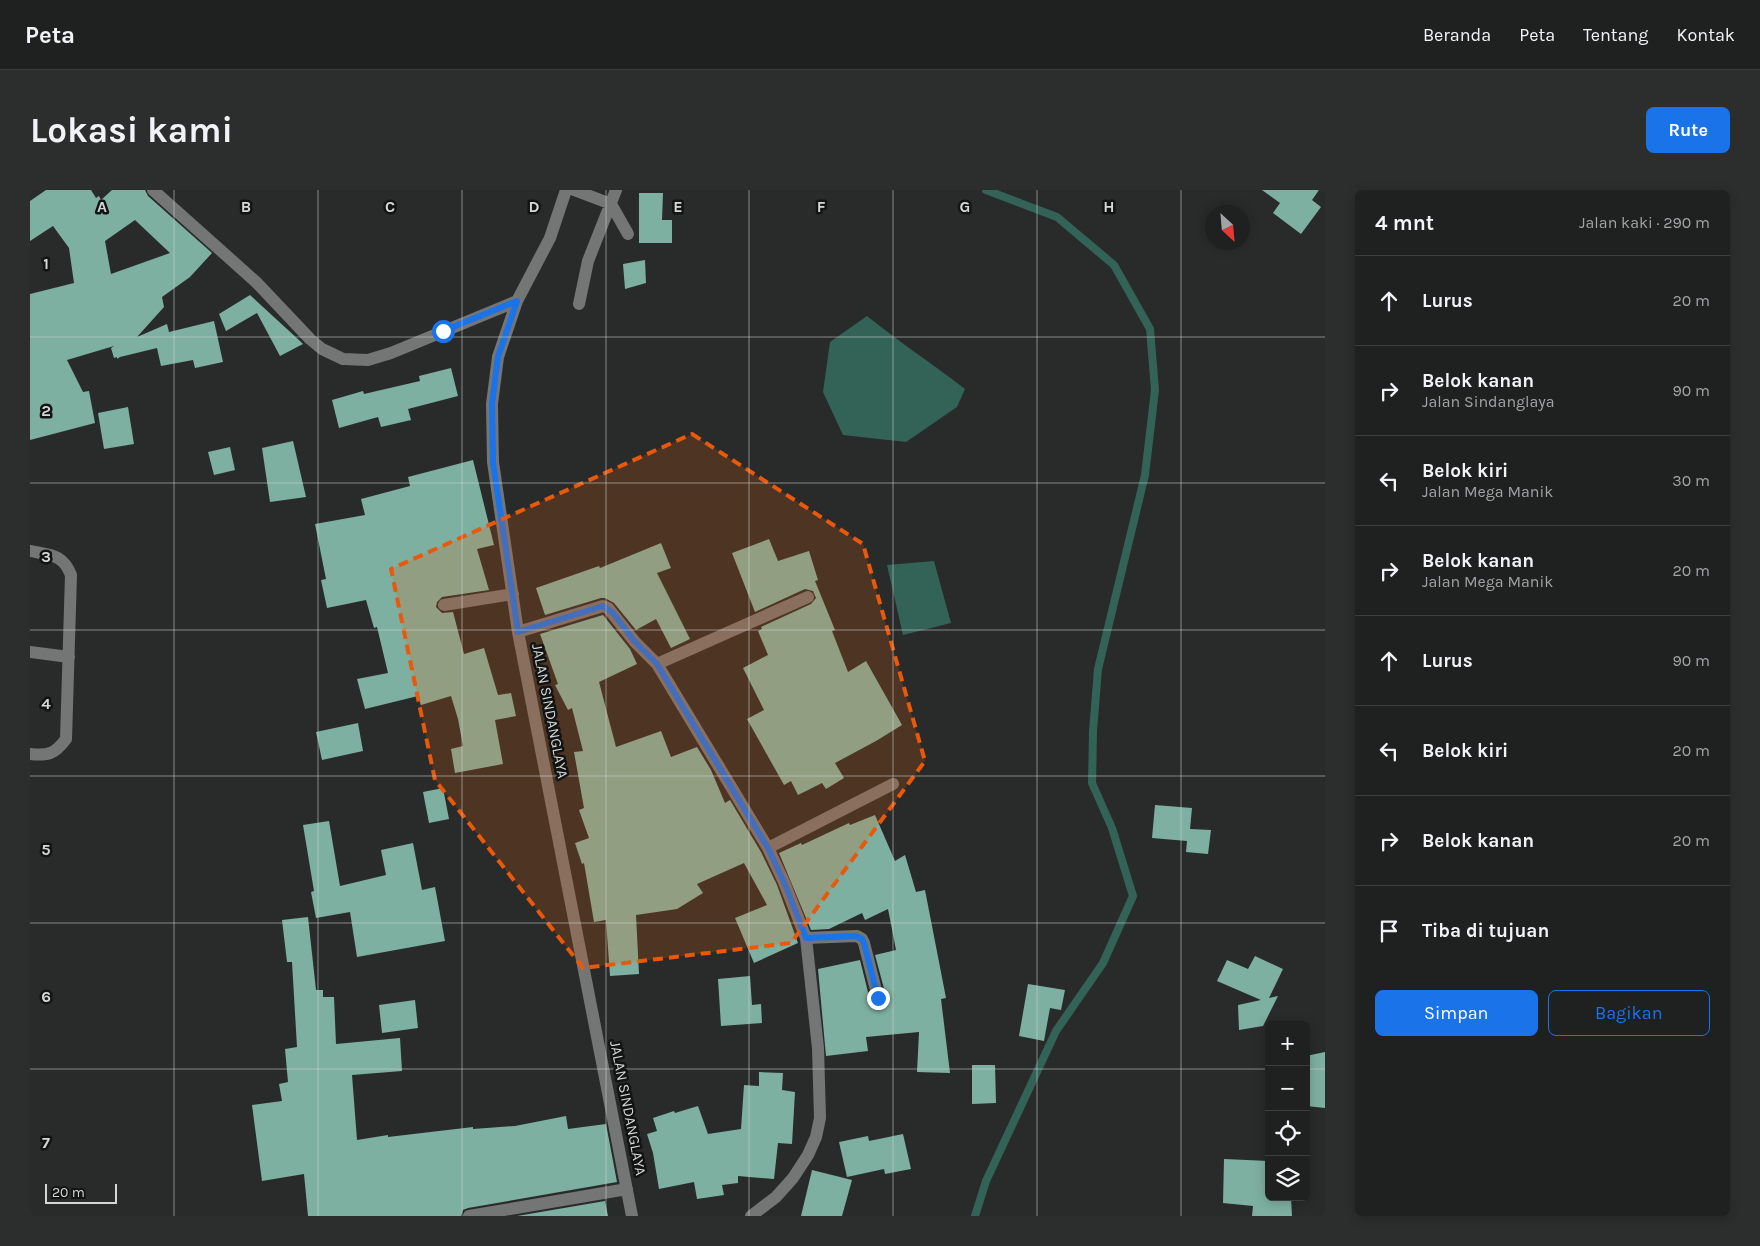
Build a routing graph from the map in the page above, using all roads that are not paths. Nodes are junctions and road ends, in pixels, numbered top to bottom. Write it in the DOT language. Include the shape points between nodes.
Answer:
graph roads {
  1 [pos="153,190"];
  2 [pos="566,190"];
  3 [pos="574,190"];
  4 [pos="616,190"];
  5 [pos="612,204"];
  6 [pos="628,234"];
  7 [pos="517,301"];
  8 [pos="579,304"];
  9 [pos="30,551"];
  10 [pos="513,594"];
  11 [pos="808,597"];
  12 [pos="444,606"];
  13 [pos="518,632"];
  14 [pos="30,652"];
  15 [pos="69,657"];
  16 [pos="657,664"];
  17 [pos="30,754"];
  18 [pos="892,784"];
  19 [pos="768,848"];
  20 [pos="806,938"];
  21 [pos="878,998"];
  22 [pos="627,1189"];
  23 [pos="469,1216"];
  24 [pos="632,1216"];
  25 [pos="751,1216"];
  1 -- 7 [label="street" via="256,282 310,339 322,349 344,359 368,360 391,353"];
  2 -- 7 [label="street, JALAN SINDANGLAYA" via="550,238"];
  3 -- 5 [label="street"];
  4 -- 5 [label="street"];
  5 -- 6 [label="street"];
  5 -- 8 [label="street" via="588,261"];
  7 -- 10 [label="street, JALAN SINDANGLAYA" via="498,357 492,404 493,462"];
  9 -- 15 [label="street" via="60,558 68,565 71,575"];
  10 -- 12 [label="street"];
  10 -- 13 [label="street, JALAN SINDANGLAYA"];
  11 -- 16 [label="street"];
  13 -- 16 [label="street" via="603,606 613,613"];
  13 -- 22 [label="street, JALAN SINDANGLAYA"];
  14 -- 15 [label="street"];
  15 -- 17 [label="street" via="66,739 58,750 43,755"];
  16 -- 19 [label="street"];
  18 -- 19 [label="street"];
  19 -- 20 [label="street"];
  20 -- 21 [label="street" via="856,936 862,939"];
  20 -- 25 [label="street" via="818,1048 820,1118 808,1155 793,1178 776,1197"];
  22 -- 23 [label="street"];
  22 -- 24 [label="street, JALAN SINDANGLAYA"];
}
